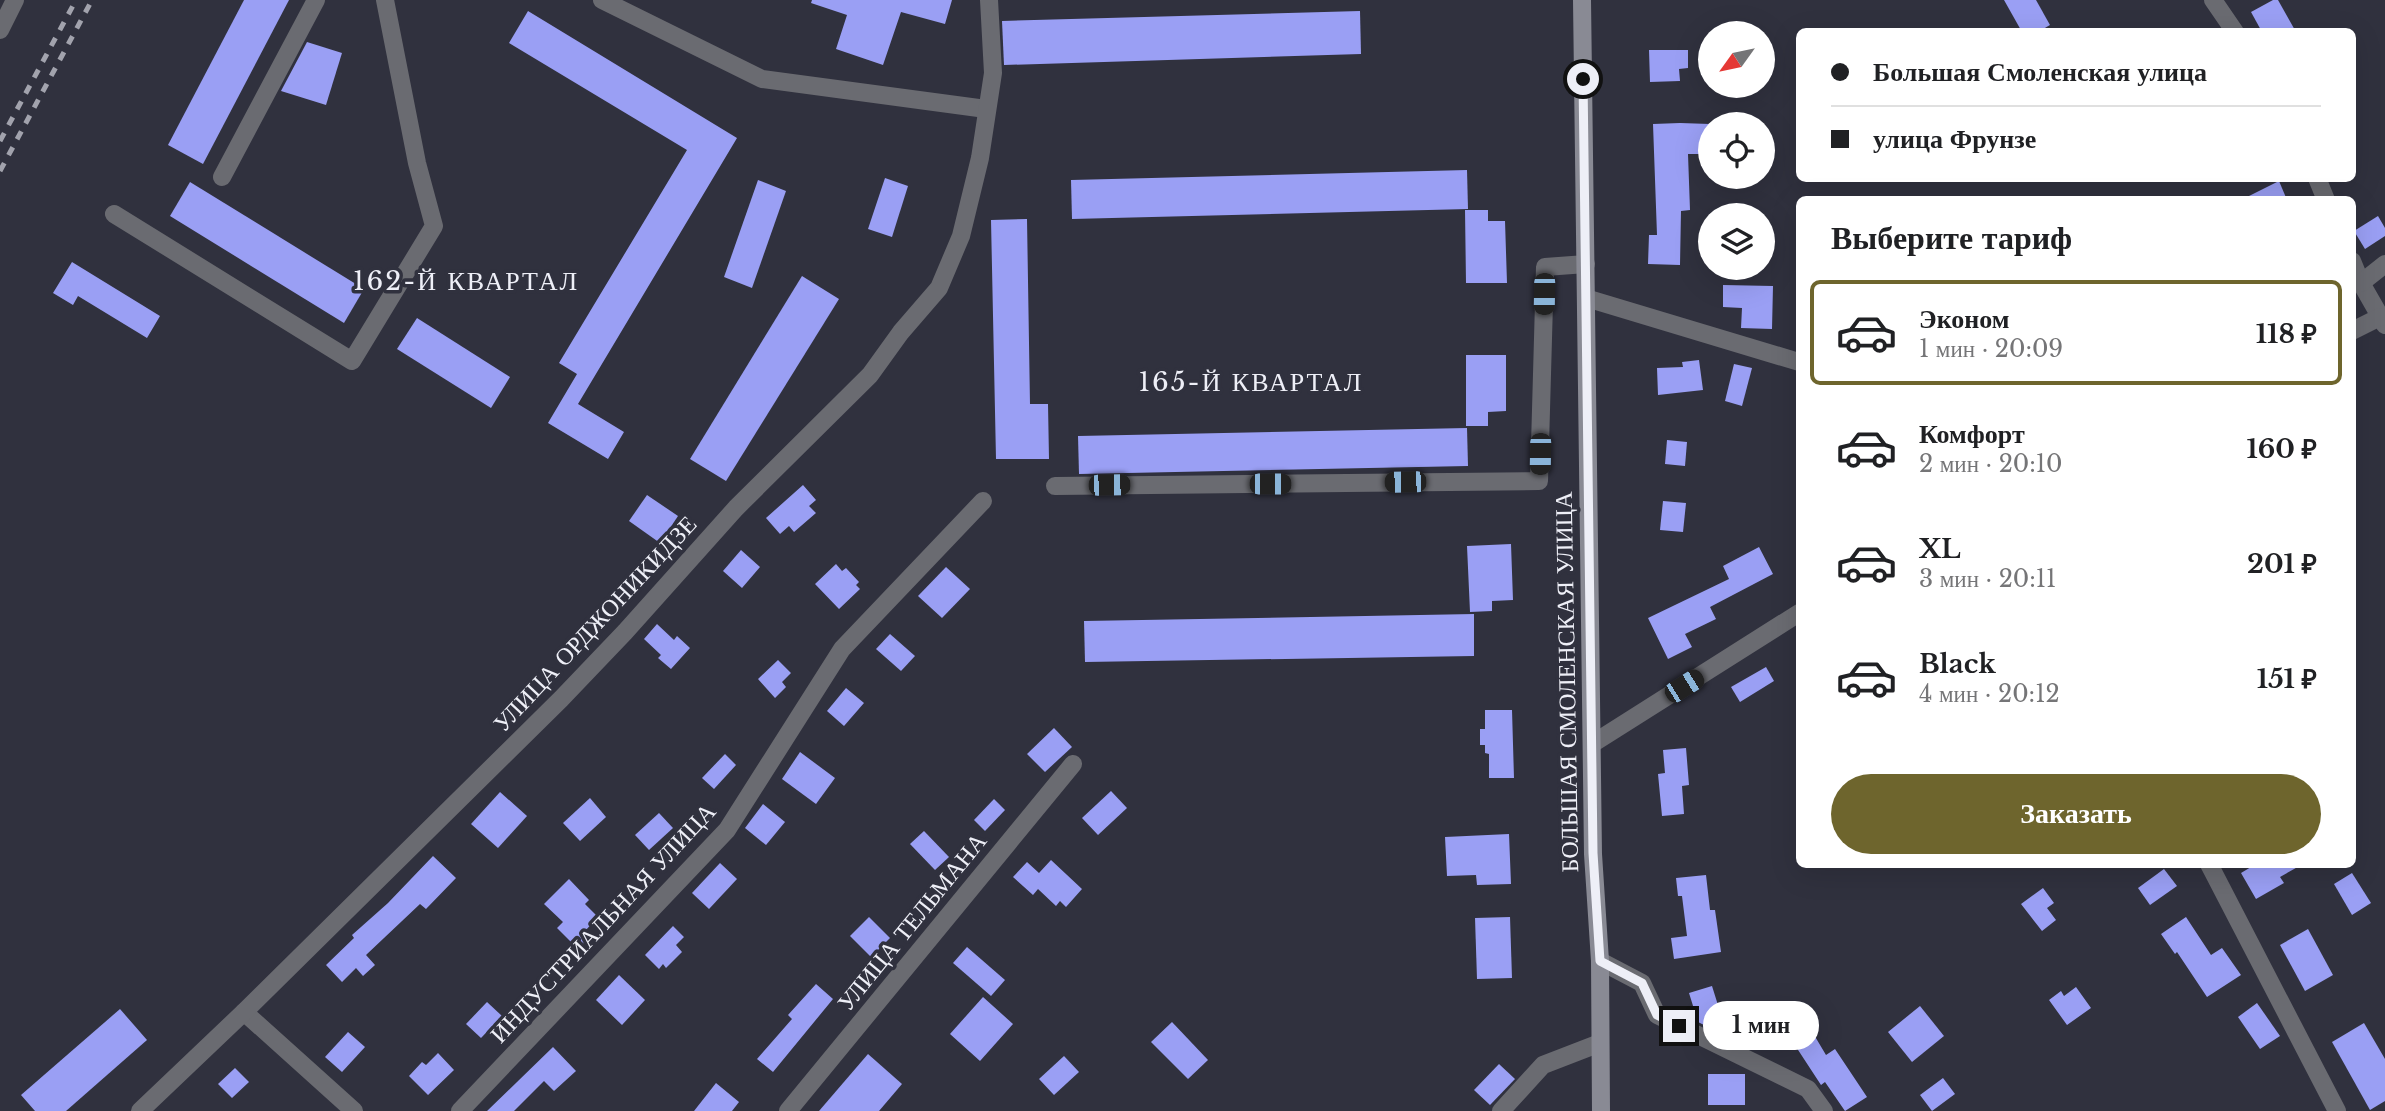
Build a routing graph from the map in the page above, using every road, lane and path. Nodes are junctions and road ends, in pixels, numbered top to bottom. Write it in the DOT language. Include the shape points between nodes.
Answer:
graph roads {
  1 [pos="15,0"];
  2 [pos="316,0"];
  3 [pos="385,0"];
  4 [pos="602,0"];
  5 [pos="989,0"];
  6 [pos="1582,0"];
  7 [pos="2213,0"];
  8 [pos="2232,28"];
  9 [pos="0,30"];
  10 [pos="986,109"];
  11 [pos="222,177"];
  12 [pos="114,214"];
  13 [pos="1586,264"];
  14 [pos="2385,264"];
  15 [pos="2356,271"];
  16 [pos="2361,283"];
  17 [pos="1586,298"];
  18 [pos="2383,321"];
  19 [pos="2356,330"];
  20 [pos="1796,361"];
  21 [pos="1055,486"];
  22 [pos="983,501"];
  23 [pos="1796,615"];
  24 [pos="1592,744"];
  25 [pos="1073,764"];
  26 [pos="2210,868"];
  27 [pos="1600,961"];
  28 [pos="244,1012"];
  29 [pos="1600,1043"];
  30 [pos="140,1111"];
  31 [pos="355,1111"];
  32 [pos="460,1111"];
  33 [pos="788,1111"];
  34 [pos="1502,1111"];
  35 [pos="1601,1111"];
  36 [pos="1824,1111"];
  37 [pos="2337,1111"];
  1 -- 9 [label="street"];
  2 -- 11 [label="street"];
  3 -- 12 [label="street" via="434,226 352,361"];
  4 -- 10 [label="street" via="762,79"];
  5 -- 10 [label="street, УЛИЦА ОРДЖОНИКИДЗЕ" via="993,73"];
  6 -- 13 [label="main road, БОЛЬШАЯ СМОЛЕНСКАЯ УЛИЦА"];
  7 -- 8 [label="street"];
  10 -- 28 [label="street, УЛИЦА ОРДЖОНИКИДЗЕ" via="980,158 961,236 939,288 870,375 736,508 561,699"];
  13 -- 17 [label="main road, БОЛЬШАЯ СМОЛЕНСКАЯ УЛИЦА"];
  13 -- 21 [label="street" via="1545,267 1539,481"];
  14 -- 16 [label="street"];
  15 -- 16 [label="street"];
  16 -- 18 [label="street"];
  17 -- 20 [label="street"];
  17 -- 24 [label="main road, БОЛЬШАЯ СМОЛЕНСКАЯ УЛИЦА"];
  18 -- 19 [label="street"];
  22 -- 32 [label="street, ИНДУСТРИАЛЬНАЯ УЛИЦА" via="842,649 727,830"];
  23 -- 24 [label="street"];
  24 -- 27 [label="main road, БОЛЬШАЯ СМОЛЕНСКАЯ УЛИЦА"];
  25 -- 33 [label="street, УЛИЦА ТЕЛЬМАНА"];
  26 -- 37 [label="street"];
  27 -- 29 [label="main road, БОЛЬШАЯ СМОЛЕНСКАЯ УЛИЦА"];
  27 -- 36 [label="street" via="1642,983 1657,1015 1808,1089"];
  28 -- 30 [label="street, УЛИЦА ОРДЖОНИКИДЗЕ"];
  28 -- 31 [label="street"];
  29 -- 34 [label="street" via="1543,1065"];
  29 -- 35 [label="main road, БОЛЬШАЯ СМОЛЕНСКАЯ УЛИЦА"];
}
